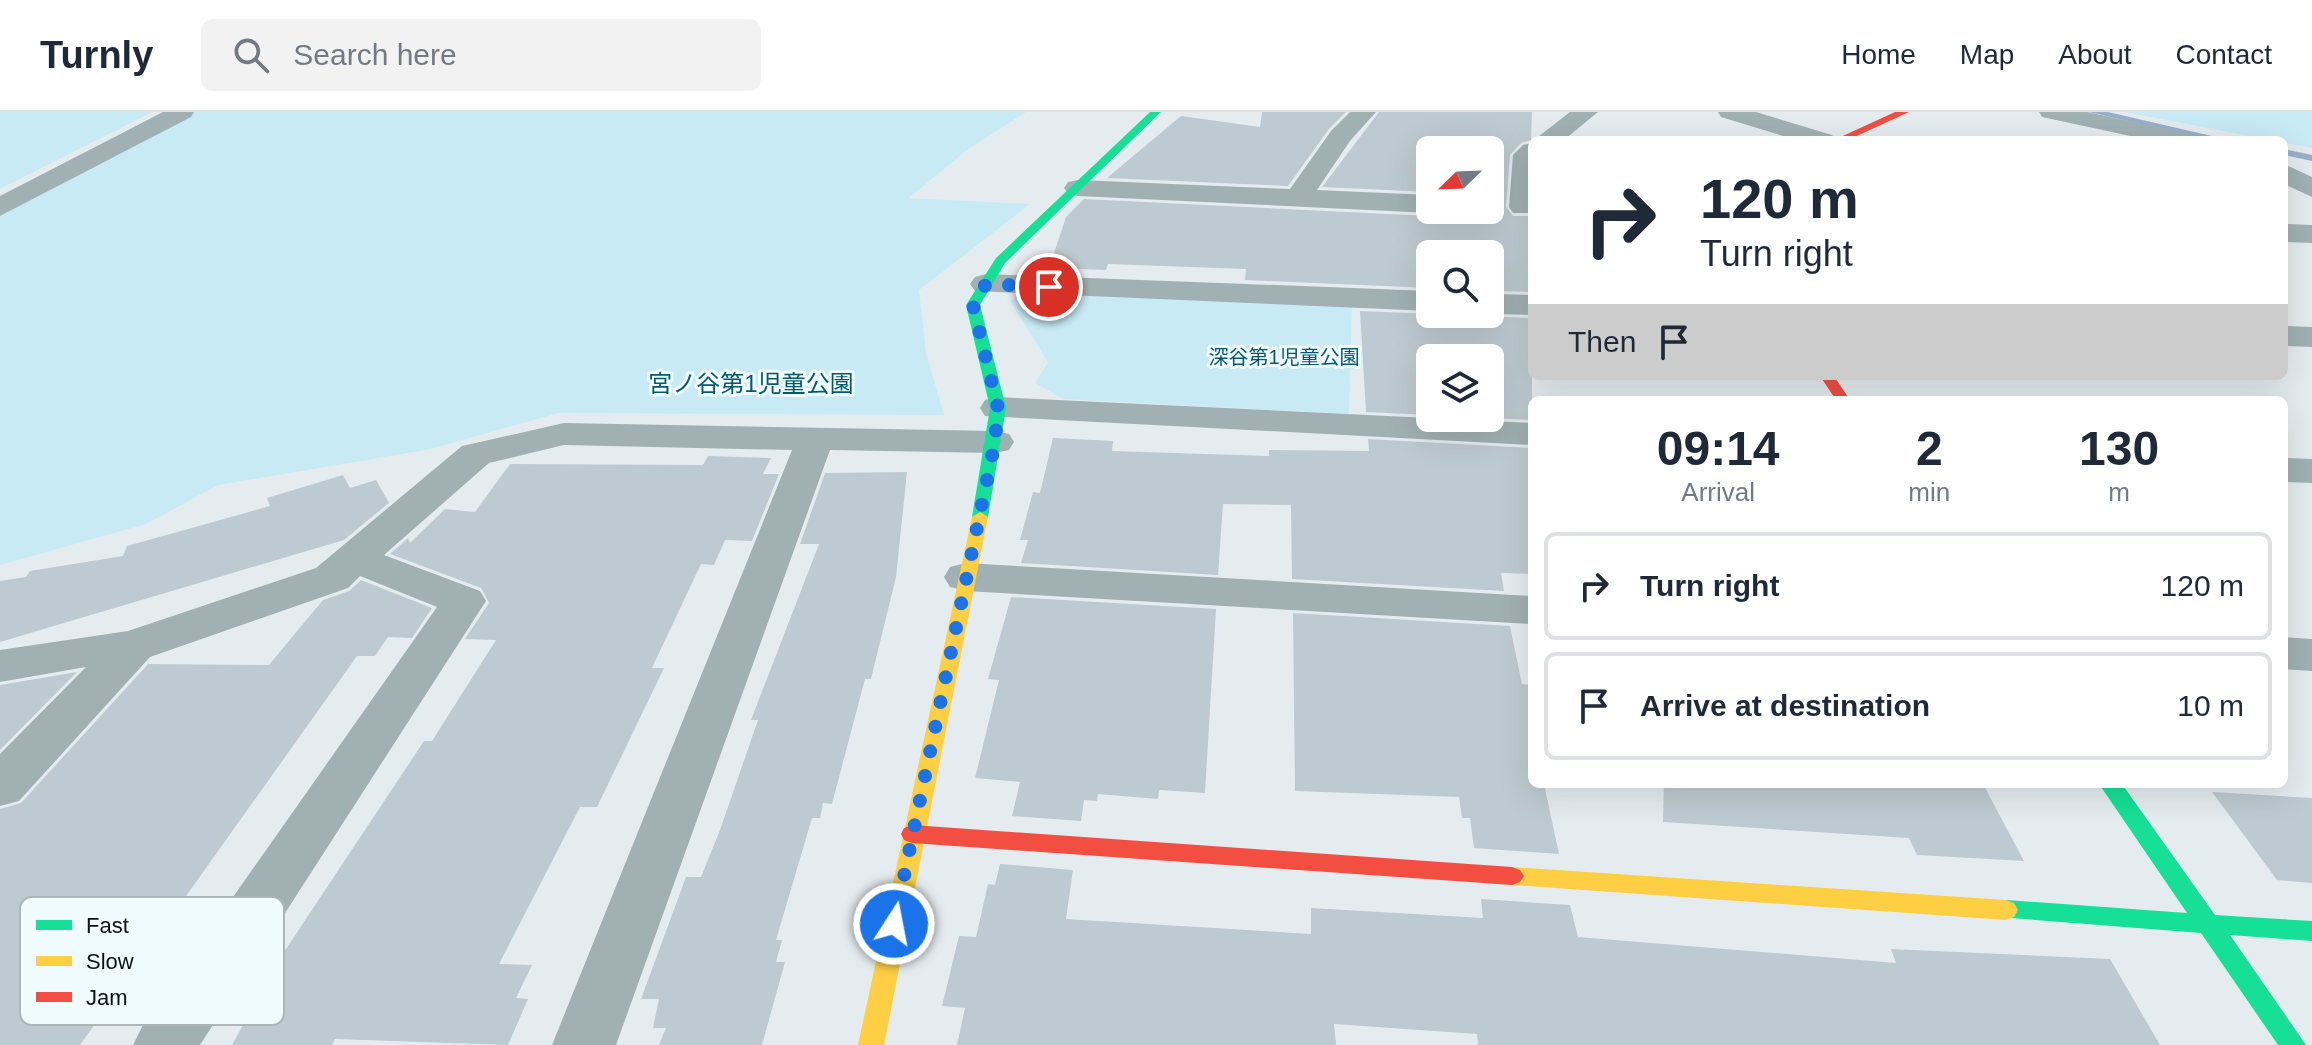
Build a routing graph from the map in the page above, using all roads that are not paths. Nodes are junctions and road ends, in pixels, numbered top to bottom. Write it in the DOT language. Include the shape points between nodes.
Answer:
graph roads {
  1 [pos="182,112"];
  2 [pos="1156,112"];
  3 [pos="1364,112"];
  4 [pos="1586,112"];
  5 [pos="1730,112"];
  6 [pos="1904,112"];
  7 [pos="2051,112"];
  8 [pos="1553,136"];
  9 [pos="1810,136"];
  10 [pos="1848,136"];
  11 [pos="2166,136"];
  12 [pos="1528,154"];
  13 [pos="2288,162"];
  14 [pos="2312,167"];
  15 [pos="2288,174"];
  16 [pos="1078,188"];
  17 [pos="2312,189"];
  18 [pos="1297,200"];
  19 [pos="1416,204"];
  20 [pos="0,207"];
  21 [pos="1518,207"];
  22 [pos="2288,233"];
  23 [pos="2312,234"];
  24 [pos="986,284"];
  25 [pos="1416,300"];
  26 [pos="1504,304"];
  27 [pos="1528,305"];
  28 [pos="2288,336"];
  29 [pos="2312,337"];
  30 [pos="996,425"];
  31 [pos="1528,434"];
  32 [pos="815,440"];
  33 [pos="2288,470"];
  34 [pos="2312,471"];
  35 [pos="357,560"];
  36 [pos="966,577"];
  37 [pos="1528,610"];
  38 [pos="133,646"];
  39 [pos="2288,653"];
  40 [pos="2312,655"];
  41 [pos="0,666"];
  42 [pos="0,787"];
  43 [pos="2113,788"];
  44 [pos="912,834"];
  45 [pos="265,897"];
  46 [pos="2208,925"];
  47 [pos="2312,931"];
  48 [pos="178,1025"];
  49 [pos="165,1045"];
  50 [pos="584,1045"];
  51 [pos="871,1045"];
  52 [pos="2293,1045"];
  1 -- 20 [label="street"];
  2 -- 16 [label="street"];
  3 -- 18 [label="street" via="1340,136"];
  4 -- 8 [label="street"];
  5 -- 9 [label="street"];
  6 -- 10 [label="street"];
  7 -- 11 [label="street"];
  12 -- 21 [label="street"];
  13 -- 14 [label="street"];
  15 -- 17 [label="street"];
  16 -- 18 [label="street"];
  16 -- 24 [label="street" via="1000,261"];
  18 -- 19 [label="street"];
  22 -- 23 [label="street"];
  24 -- 25 [label="street"];
  24 -- 30 [label="street" via="973,305"];
  26 -- 27 [label="street"];
  28 -- 29 [label="street"];
  30 -- 31 [label="street"];
  30 -- 32 [label="street"];
  30 -- 36 [label="street"];
  32 -- 35 [label="street" via="564,434 476,454"];
  32 -- 50 [label="street"];
  33 -- 34 [label="street"];
  35 -- 38 [label="street" via="332,578"];
  35 -- 45 [label="street" via="464,601"];
  36 -- 37 [label="street"];
  36 -- 44 [label="street"];
  38 -- 41 [label="street"];
  38 -- 42 [label="street"];
  39 -- 40 [label="street"];
  43 -- 46 [label="street"];
  44 -- 46 [label="street"];
  44 -- 51 [label="street"];
  46 -- 47 [label="street"];
  46 -- 52 [label="street"];
  48 -- 49 [label="street"];
}
